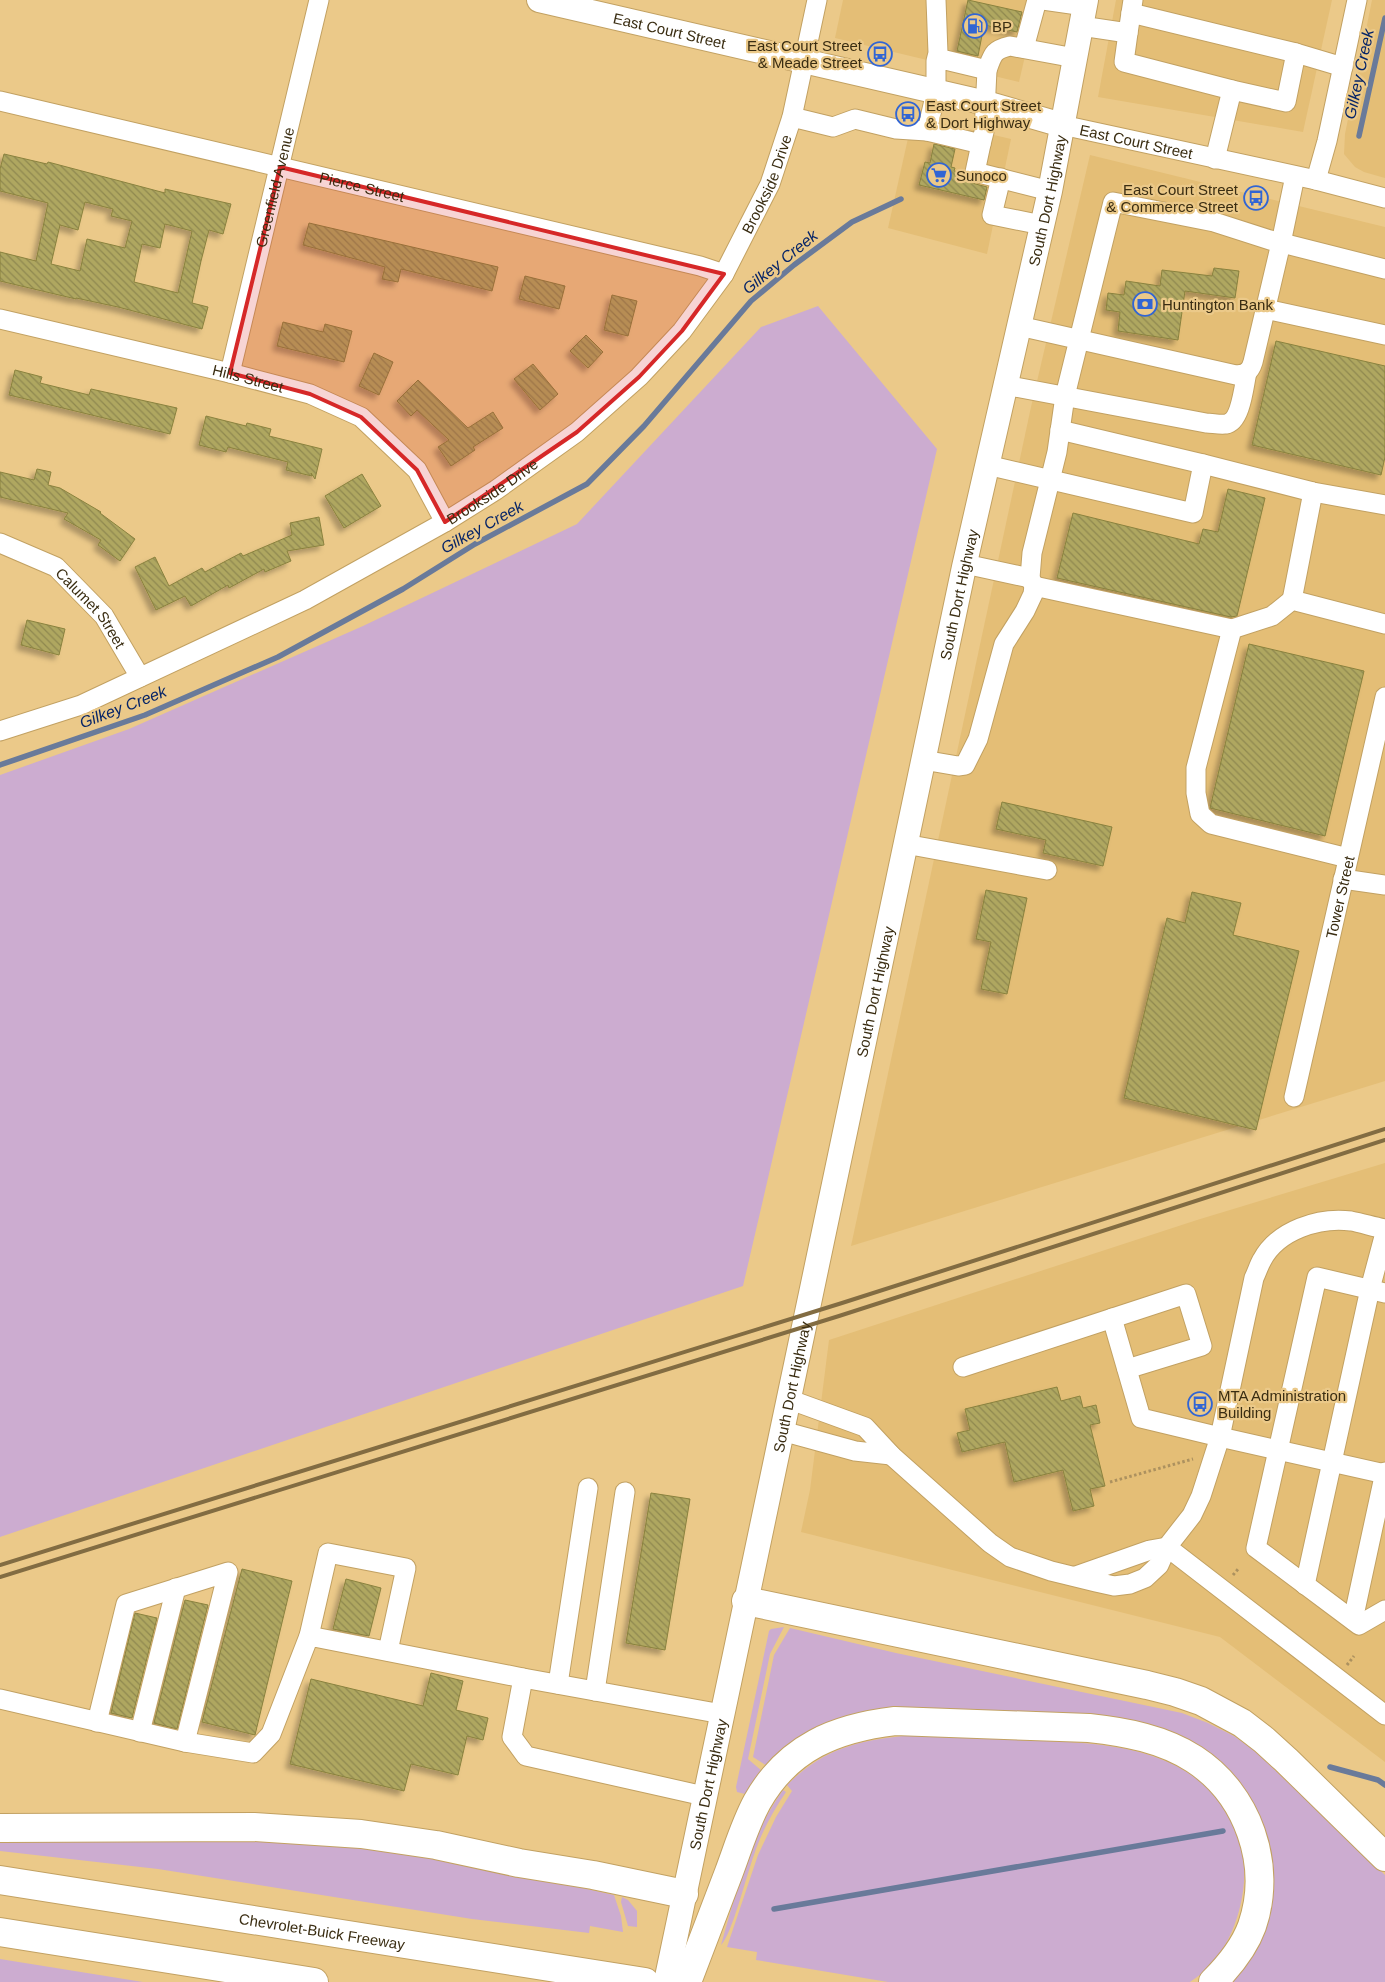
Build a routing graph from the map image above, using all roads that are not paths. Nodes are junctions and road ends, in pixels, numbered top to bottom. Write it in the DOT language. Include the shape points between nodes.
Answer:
graph roads {
  1 [pos="319,0"];
  2 [pos="539,0"];
  3 [pos="817,0"];
  4 [pos="936,0"];
  5 [pos="1036,0"];
  6 [pos="1043,0"];
  7 [pos="1358,0"];
  8 [pos="1132,7"];
  9 [pos="1084,11"];
  10 [pos="1128,33"];
  11 [pos="1024,48"];
  12 [pos="1296,53"];
  13 [pos="937,58"];
  14 [pos="1076,58"];
  15 [pos="804,62"];
  16 [pos="1344,67"];
  17 [pos="987,70"];
  18 [pos="1232,90"];
  19 [pos="936,92"];
  20 [pos="0,101"];
  21 [pos="986,103"];
  22 [pos="792,117"];
  23 [pos="1062,125"];
  24 [pos="927,131"];
  25 [pos="982,144"];
  26 [pos="1216,160"];
  27 [pos="280,167"];
  28 [pos="1295,176"];
  29 [pos="1001,178"];
  30 [pos="1316,180"];
  31 [pos="1050,190"];
  32 [pos="1385,198"];
  33 [pos="1042,225"];
  34 [pos="1281,243"];
  35 [pos="1385,269"];
  36 [pos="724,274"];
  37 [pos="1265,309"];
  38 [pos="0,320"];
  39 [pos="1019,326"];
  40 [pos="1385,335"];
  41 [pos="1079,338"];
  42 [pos="1247,372"];
  43 [pos="230,373"];
  44 [pos="1005,385"];
  45 [pos="1065,396"];
  46 [pos="1060,430"];
  47 [pos="1203,464"];
  48 [pos="987,465"];
  49 [pos="1050,478"];
  50 [pos="1314,492"];
  51 [pos="1385,505"];
  52 [pos="445,522"];
  53 [pos="0,543"];
  54 [pos="964,564"];
  55 [pos="1032,582"];
  56 [pos="1292,600"];
  57 [pos="1385,624"];
  58 [pos="1232,629"];
  59 [pos="140,677"];
  60 [pos="1385,697"];
  61 [pos="0,731"];
  62 [pos="923,760"];
  63 [pos="905,844"];
  64 [pos="1348,858"];
  65 [pos="1047,870"];
  66 [pos="1343,878"];
  67 [pos="1385,885"];
  68 [pos="1294,1096"];
  69 [pos="1385,1231"];
  70 [pos="1378,1291"];
  71 [pos="1112,1318"];
  72 [pos="963,1368"];
  73 [pos="1127,1369"];
  74 [pos="788,1399"];
  75 [pos="782,1431"];
  76 [pos="1220,1438"];
  77 [pos="1278,1450"];
  78 [pos="891,1455"];
  79 [pos="1332,1462"];
  80 [pos="1385,1473"];
  81 [pos="588,1488"];
  82 [pos="625,1492"];
  83 [pos="1167,1547"];
  84 [pos="1076,1576"];
  85 [pos="1305,1585"];
  86 [pos="176,1588"];
  87 [pos="746,1602"];
  88 [pos="1385,1610"];
  89 [pos="1352,1620"];
  90 [pos="309,1636"];
  91 [pos="388,1651"];
  92 [pos="524,1678"];
  93 [pos="558,1684"];
  94 [pos="595,1690"];
  95 [pos="0,1699"];
  96 [pos="722,1714"];
  97 [pos="1385,1715"];
  98 [pos="97,1722"];
  99 [pos="140,1732"];
  100 [pos="185,1742"];
  101 [pos="704,1796"];
  102 [pos="0,1828"];
  103 [pos="1385,1857"];
  104 [pos="0,1880"];
  105 [pos="684,1894"];
  106 [pos="0,1932"];
  107 [pos="314,1982"];
  108 [pos="645,1982"];
  109 [pos="666,1982"];
  110 [pos="687,1982"];
  111 [pos="1213,1982"];
  1 -- 27 [label="street, Greenfield Avenue"];
  2 -- 15 [label="main road, East Court Street"];
  3 -- 15 [label="street, Brookside Drive"];
  4 -- 13 [label="street"];
  5 -- 11 [label="street"];
  6 -- 9 [label="street"];
  7 -- 16 [label="street"];
  8 -- 10 [label="street"];
  8 -- 12 [label="street"];
  9 -- 10 [label="street"];
  9 -- 14 [label="main road, South Dort Highway"];
  10 -- 18 [label="street" via="1124,62"];
  11 -- 14 [label="street"];
  11 -- 17 [label="street" via="1000,48 994,52"];
  12 -- 16 [label="street"];
  12 -- 18 [label="street" via="1286,102"];
  13 -- 17 [label="street"];
  13 -- 19 [label="street"];
  14 -- 23 [label="main road, South Dort Highway"];
  15 -- 19 [label="main road, East Court Street"];
  15 -- 22 [label="street, Brookside Drive"];
  16 -- 30 [label="street"];
  17 -- 21 [label="street"];
  18 -- 26 [label="street"];
  19 -- 21 [label="main road, East Court Street"];
  19 -- 24 [label="street"];
  20 -- 27 [label="street, Pierce Street"];
  21 -- 23 [label="main road, East Court Street"];
  21 -- 25 [label="street"];
  22 -- 24 [label="street" via="833,127 855,119 896,129"];
  22 -- 36 [label="street, Brookside Drive" via="770,184"];
  23 -- 26 [label="street, East Court Street"];
  23 -- 31 [label="main road, South Dort Highway"];
  24 -- 25 [label="street"];
  25 -- 29 [label="street" via="975,172"];
  26 -- 28 [label="street, East Court Street"];
  27 -- 36 [label="street, Pierce Street"];
  27 -- 43 [label="street, Greenfield Avenue"];
  28 -- 30 [label="street, East Court Street"];
  28 -- 34 [label="street"];
  29 -- 31 [label="street"];
  29 -- 33 [label="street" via="992,215"];
  30 -- 32 [label="street, East Court Street"];
  31 -- 33 [label="main road, South Dort Highway"];
  33 -- 39 [label="main road, South Dort Highway"];
  34 -- 35 [label="street"];
  34 -- 37 [label="street"];
  34 -- 41 [label="street" via="1214,222 1113,202"];
  36 -- 52 [label="street, Brookside Drive" via="682,331 638,377 577,432"];
  37 -- 40 [label="street"];
  37 -- 42 [label="street" via="1253,362"];
  38 -- 43 [label="street, Hills Street"];
  39 -- 41 [label="street"];
  39 -- 44 [label="main road, South Dort Highway"];
  41 -- 42 [label="street" via="1236,375"];
  41 -- 45 [label="street"];
  42 -- 45 [label="street" via="1239,409 1235,419 1227,424 1206,423"];
  43 -- 52 [label="street, Hills Street" via="310,394 361,417 417,470"];
  44 -- 45 [label="street"];
  44 -- 48 [label="main road, South Dort Highway"];
  45 -- 46 [label="street"];
  46 -- 47 [label="street"];
  46 -- 49 [label="street"];
  47 -- 49 [label="street" via="1193,512"];
  47 -- 50 [label="street"];
  48 -- 49 [label="street"];
  48 -- 54 [label="main road, South Dort Highway"];
  49 -- 55 [label="street" via="1032,554"];
  50 -- 51 [label="street"];
  50 -- 56 [label="street"];
  52 -- 59 [label="street, Brookside Drive" via="305,600"];
  53 -- 59 [label="street, Calumet Street" via="56,567 104,616"];
  54 -- 55 [label="street"];
  54 -- 62 [label="main road, South Dort Highway"];
  55 -- 58 [label="street"];
  55 -- 62 [label="street" via="1033,594 1004,644 978,739 965,765"];
  56 -- 57 [label="street"];
  56 -- 58 [label="street" via="1272,616"];
  58 -- 64 [label="street" via="1196,768 1200,814 1211,824"];
  59 -- 61 [label="street, Brookside Drive" via="81,705"];
  60 -- 64 [label="street, Tower Street"];
  62 -- 63 [label="main road, South Dort Highway"];
  63 -- 65 [label="street"];
  63 -- 74 [label="main road, South Dort Highway"];
  64 -- 66 [label="street, Tower Street"];
  66 -- 67 [label="street"];
  66 -- 68 [label="street, Tower Street"];
  69 -- 70 [label="street"];
  69 -- 76 [label="street" via="1351,1221 1329,1220 1292,1232 1276,1242 1262,1258 1254,1278"];
  70 -- 77 [label="street" via="1318,1277"];
  70 -- 79 [label="street"];
  71 -- 72 [label="street"];
  71 -- 73 [label="street"];
  71 -- 73 [label="street" via="1186,1294 1202,1346"];
  73 -- 76 [label="street" via="1141,1418"];
  74 -- 75 [label="main road, South Dort Highway"];
  74 -- 78 [label="street" via="865,1427"];
  75 -- 78 [label="street" via="855,1451"];
  75 -- 87 [label="main road, South Dort Highway"];
  76 -- 77 [label="street"];
  76 -- 83 [label="street" via="1192,1515"];
  77 -- 79 [label="street"];
  77 -- 85 [label="street" via="1256,1548"];
  78 -- 84 [label="street" via="1010,1557"];
  79 -- 80 [label="street"];
  79 -- 85 [label="street"];
  80 -- 89 [label="street"];
  81 -- 93 [label="street"];
  82 -- 94 [label="street"];
  83 -- 84 [label="street"];
  83 -- 84 [label="street" via="1159,1565 1145,1578 1130,1584 1114,1586"];
  83 -- 97 [label="street"];
  85 -- 89 [label="street"];
  86 -- 98 [label="street" via="126,1604"];
  86 -- 99 [label="street"];
  86 -- 100 [label="street" via="228,1572"];
  87 -- 96 [label="main road, South Dort Highway"];
  87 -- 103 [label="highway" via="1147,1685 1201,1701 1222,1711 1264,1740"];
  88 -- 89 [label="street" via="1359,1625"];
  90 -- 91 [label="street"];
  90 -- 91 [label="street" via="328,1553 338,1554 406,1568"];
  90 -- 100 [label="street" via="271,1734 253,1754"];
  91 -- 92 [label="street"];
  92 -- 93 [label="street"];
  92 -- 101 [label="street" via="512,1737 526,1756"];
  93 -- 94 [label="street"];
  94 -- 96 [label="street"];
  95 -- 98 [label="street"];
  96 -- 101 [label="main road, South Dort Highway"];
  98 -- 99 [label="street"];
  99 -- 100 [label="street"];
  101 -- 105 [label="main road, South Dort Highway"];
  102 -- 105 [label="highway" via="254,1827 361,1834 436,1845"];
  104 -- 108 [label="highway, Chevrolet-Buick Freeway"];
  105 -- 109 [label="main road, South Dort Highway"];
  106 -- 107 [label="highway"];
  110 -- 111 [label="highway" via="745,1828 774,1778 821,1739 869,1724 896,1721 1118,1731 1174,1748 1216,1776 1234,1796 1246,1819 1254,1839 1260,1884 1252,1927 1241,1949"];
}
